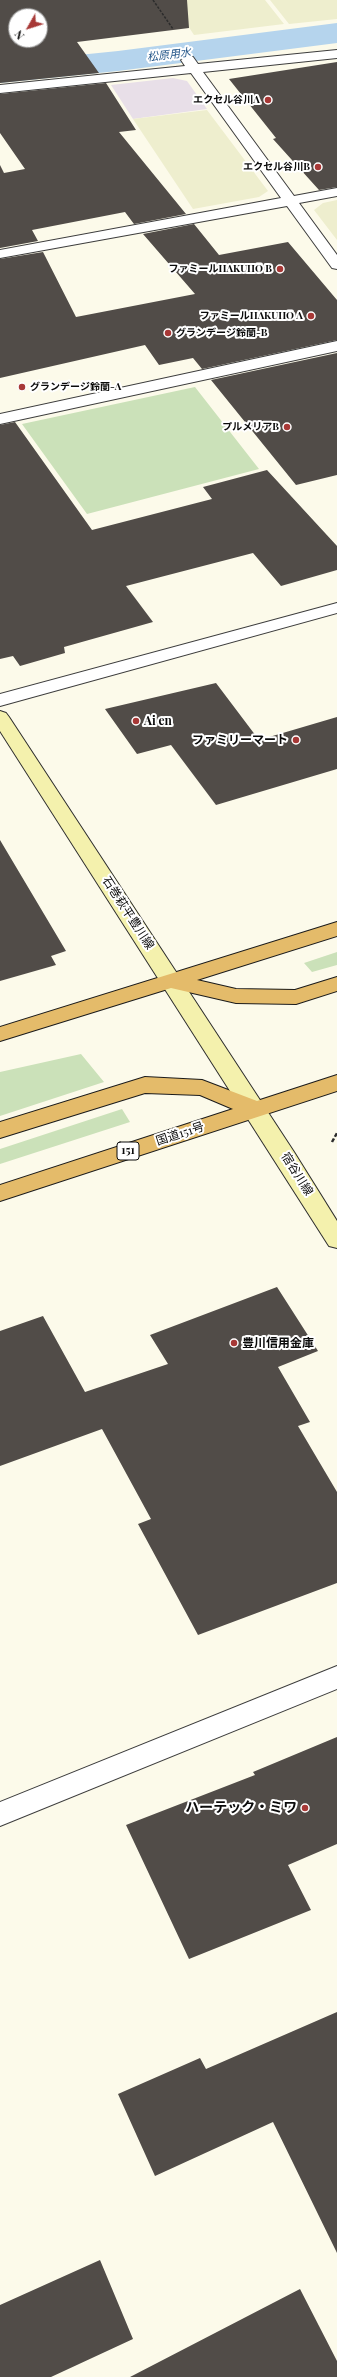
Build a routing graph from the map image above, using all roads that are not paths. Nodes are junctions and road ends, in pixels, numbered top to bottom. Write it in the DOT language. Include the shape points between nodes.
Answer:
graph roads {
  1 [pos="337,54"];
  2 [pos="192,64"];
  3 [pos="0,89"];
  4 [pos="337,192"];
  5 [pos="291,201"];
  6 [pos="0,254"];
  7 [pos="337,265"];
  8 [pos="337,346"];
  9 [pos="0,419"];
  10 [pos="337,608"];
  11 [pos="0,700"];
  12 [pos="0,717"];
  13 [pos="337,929"];
  14 [pos="171,981"];
  15 [pos="337,984"];
  16 [pos="0,1034"];
  17 [pos="337,1083"];
  18 [pos="255,1109"];
  19 [pos="0,1130"];
  20 [pos="0,1193"];
  21 [pos="337,1240"];
  22 [pos="337,1677"];
  23 [pos="0,1814"];
  1 -- 2 [label="street"];
  2 -- 3 [label="street"];
  2 -- 5 [label="street"];
  4 -- 5 [label="street"];
  5 -- 6 [label="street"];
  5 -- 7 [label="street"];
  8 -- 9 [label="street"];
  10 -- 11 [label="street"];
  12 -- 14 [label="main road, 石巻萩平豊川線"];
  13 -- 14 [label="highway"];
  14 -- 15 [label="highway" via="236,996 281,997 296,997"];
  14 -- 16 [label="highway"];
  14 -- 18 [label="main road, 石巻萩平豊川線"];
  17 -- 18 [label="highway, 国道151号 / 151"];
  18 -- 19 [label="highway" via="202,1088 145,1085"];
  18 -- 20 [label="highway, 国道151号 / 151"];
  18 -- 21 [label="main road, 宿谷川線"];
  22 -- 23 [label="street"];
}
